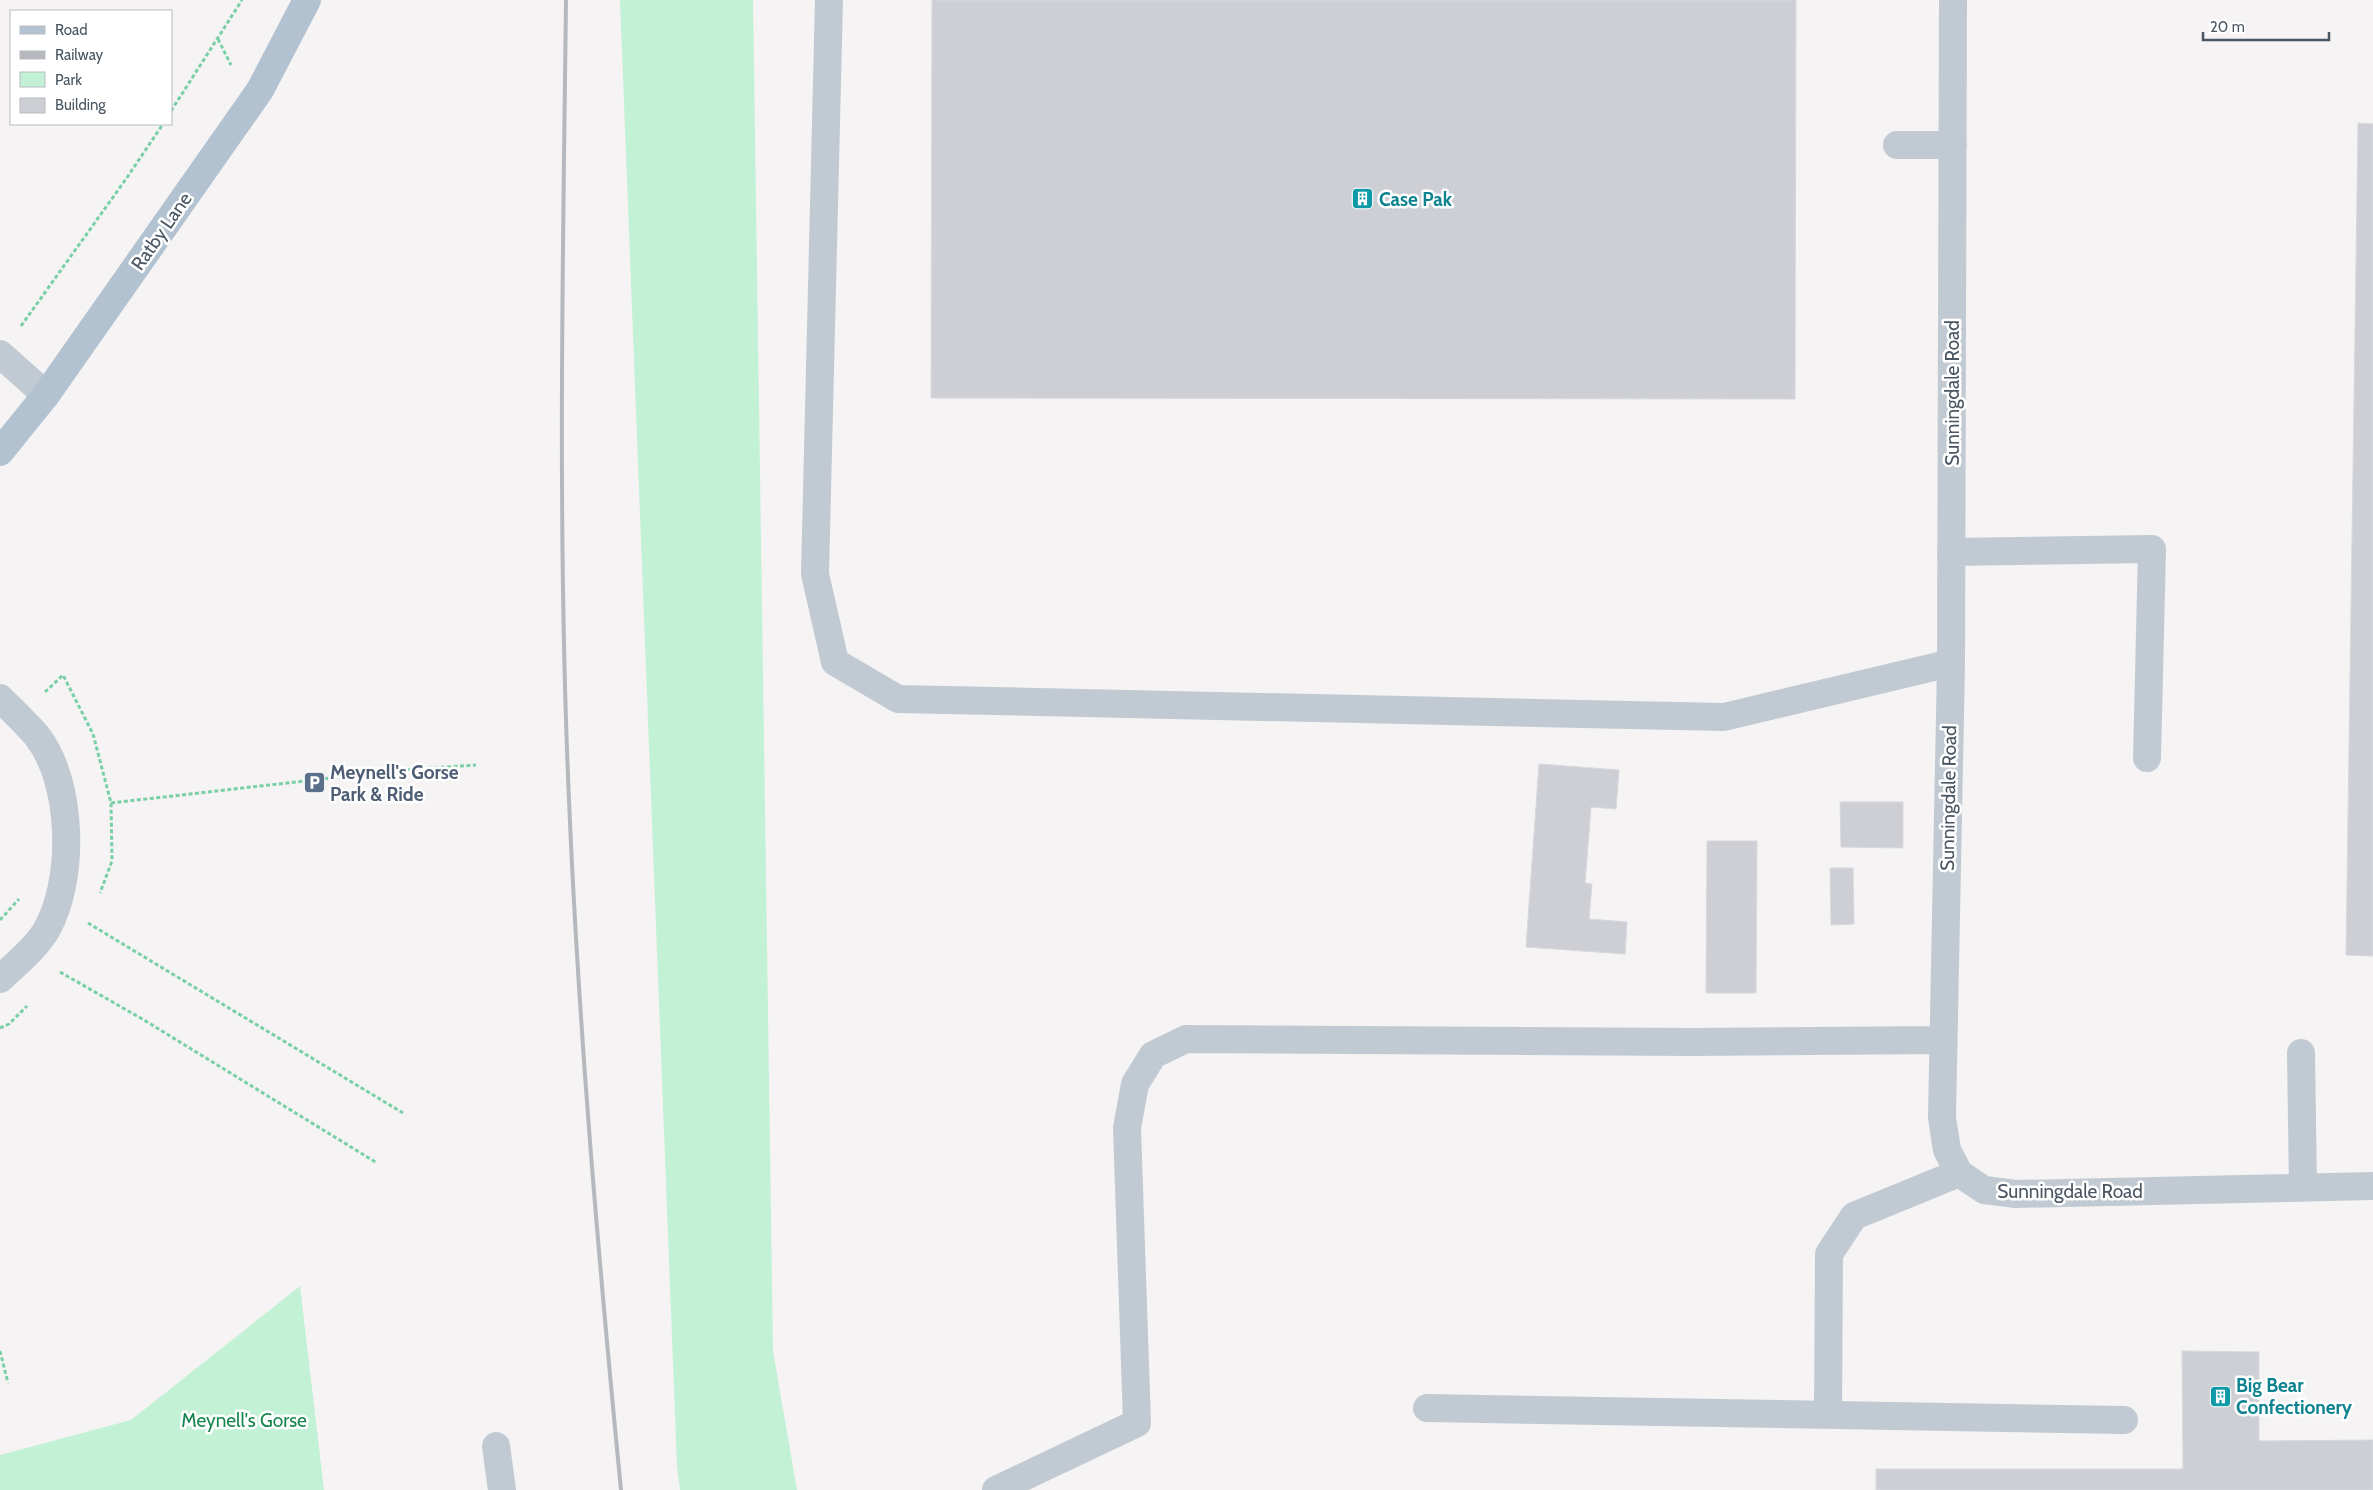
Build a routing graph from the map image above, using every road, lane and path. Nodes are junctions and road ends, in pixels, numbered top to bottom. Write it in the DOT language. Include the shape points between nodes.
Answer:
graph roads {
  1 [pos="242,0"];
  2 [pos="307,0"];
  3 [pos="830,0"];
  4 [pos="1953,0"];
  5 [pos="172,109"];
  6 [pos="162,125"];
  7 [pos="1897,145"];
  8 [pos="1953,145"];
  9 [pos="0,354"];
  10 [pos="46,395"];
  11 [pos="0,452"];
  12 [pos="1951,552"];
  13 [pos="1951,663"];
  14 [pos="0,698"];
  15 [pos="2147,758"];
  16 [pos="476,765"];
  17 [pos="111,803"];
  18 [pos="23,894"];
  19 [pos="0,920"];
  20 [pos="88,923"];
  21 [pos="60,972"];
  22 [pos="0,979"];
  23 [pos="1942,1040"];
  24 [pos="2301,1053"];
  25 [pos="404,1113"];
  26 [pos="377,1163"];
  27 [pos="1959,1173"];
  28 [pos="2373,1186"];
  29 [pos="2303,1188"];
  30 [pos="0,1350"];
  31 [pos="8,1383"];
  32 [pos="1427,1408"];
  33 [pos="1828,1415"];
  34 [pos="2124,1420"];
  35 [pos="496,1446"];
  36 [pos="502,1490"];
  37 [pos="996,1490"];
  1 -- 5 [label="path"];
  2 -- 10 [label="main road, Ratby Lane" via="260,90"];
  3 -- 13 [label="street" via="815,574 835,662 898,698 1724,717"];
  4 -- 8 [label="street, Sunningdale Road"];
  6 -- 9 [label="path"];
  7 -- 8 [label="street"];
  8 -- 12 [label="street, Sunningdale Road"];
  9 -- 10 [label="street"];
  10 -- 11 [label="main road, Ratby Lane"];
  12 -- 13 [label="street, Sunningdale Road"];
  12 -- 15 [label="street" via="2152,549"];
  13 -- 23 [label="street, Sunningdale Road"];
  14 -- 22 [label="street" via="38,737 53,765 63,797 67,850 59,896 46,929"];
  16 -- 17 [label="path" via="401,770"];
  18 -- 19 [label="path"];
  20 -- 25 [label="path"];
  21 -- 26 [label="path"];
  23 -- 27 [label="street, Sunningdale Road" via="1942,1118 1946,1150"];
  23 -- 37 [label="street" via="1186,1039 1153,1055 1135,1084 1127,1128 1137,1423"];
  24 -- 29 [label="street"];
  27 -- 29 [label="street, Sunningdale Road" via="1984,1190 2016,1194"];
  27 -- 33 [label="street" via="1854,1216 1829,1254"];
  28 -- 29 [label="street, Sunningdale Road"];
  30 -- 31 [label="path"];
  32 -- 33 [label="street"];
  33 -- 34 [label="street"];
  35 -- 36 [label="street"];
}
